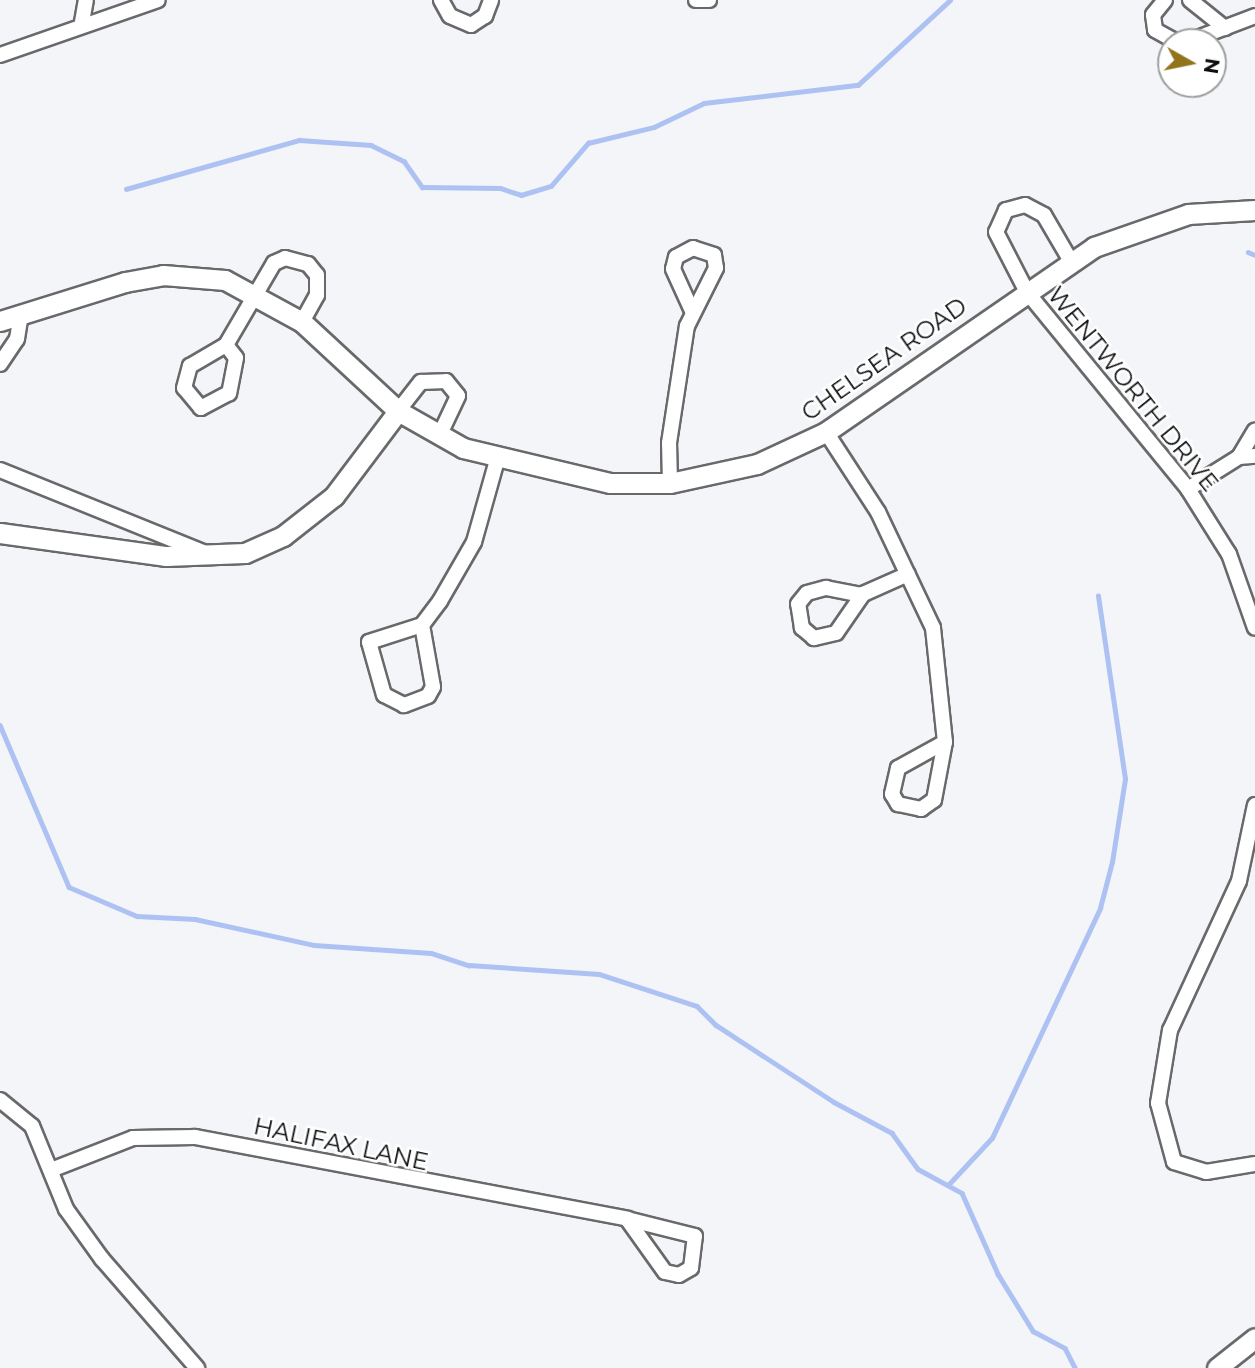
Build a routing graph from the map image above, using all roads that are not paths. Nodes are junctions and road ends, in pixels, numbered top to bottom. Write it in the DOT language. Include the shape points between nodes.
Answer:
graph roads {
  1 [pos="86,0"];
  2 [pos="159,0"];
  3 [pos="441,0"];
  4 [pos="491,0"];
  5 [pos="696,0"];
  6 [pos="709,0"];
  7 [pos="1165,0"];
  8 [pos="1190,0"];
  9 [pos="1255,16"];
  10 [pos="82,22"];
  11 [pos="1225,28"];
  12 [pos="1157,31"];
  13 [pos="0,55"];
  14 [pos="1255,210"];
  15 [pos="1072,263"];
  16 [pos="1027,292"];
  17 [pos="254,295"];
  18 [pos="693,313"];
  19 [pos="21,314"];
  20 [pos="0,321"];
  21 [pos="302,322"];
  22 [pos="226,345"];
  23 [pos="0,364"];
  24 [pos="398,411"];
  25 [pos="1255,430"];
  26 [pos="827,432"];
  27 [pos="440,434"];
  28 [pos="1255,456"];
  29 [pos="1239,457"];
  30 [pos="497,460"];
  31 [pos="0,470"];
  32 [pos="670,483"];
  33 [pos="1188,489"];
  34 [pos="0,533"];
  35 [pos="218,558"];
  36 [pos="908,574"];
  37 [pos="863,594"];
  38 [pos="1254,624"];
  39 [pos="422,625"];
  40 [pos="945,743"];
  41 [pos="1255,805"];
  42 [pos="0,1100"];
  43 [pos="1255,1164"];
  44 [pos="51,1170"];
  45 [pos="627,1219"];
  46 [pos="1255,1338"];
  47 [pos="197,1368"];
  48 [pos="1217,1368"];
  1 -- 10 [label="street"];
  2 -- 10 [label="street"];
  3 -- 4 [label="street" via="450,16 471,24 485,16"];
  5 -- 6 [label="street"];
  7 -- 12 [label="street" via="1153,15"];
  8 -- 11 [label="street"];
  9 -- 11 [label="street"];
  10 -- 13 [label="street"];
  14 -- 15 [label="street, CHELSEA ROAD" via="1143,226"];
  15 -- 16 [label="street, CHELSEA ROAD"];
  15 -- 16 [label="street, WENTWORTH DRIVE" via="1044,215 1025,205 1006,210 996,232"];
  16 -- 26 [label="street, CHELSEA ROAD"];
  16 -- 33 [label="street, WENTWORTH DRIVE"];
  17 -- 19 [label="street, CHELSEA ROAD" via="225,281 163,275"];
  17 -- 21 [label="street, CHELSEA ROAD"];
  17 -- 21 [label="street" via="274,263 297,258 308,264 319,285"];
  17 -- 22 [label="street"];
  18 -- 32 [label="street" via="669,443"];
  19 -- 20 [label="street, CHELSEA ROAD"];
  19 -- 23 [label="street" via="17,339"];
  21 -- 24 [label="street, CHELSEA ROAD"];
  22 -- 22 [label="street" via="190,366 184,377 190,400 201,408 229,393 236,358"];
  24 -- 27 [label="street, CHELSEA ROAD"];
  24 -- 27 [label="street" via="421,382 446,382 458,396"];
  24 -- 35 [label="street" via="334,496 283,536"];
  25 -- 29 [label="street"];
  26 -- 32 [label="street, CHELSEA ROAD" via="757,464"];
  26 -- 36 [label="street"];
  27 -- 30 [label="street, CHELSEA ROAD"];
  28 -- 29 [label="street"];
  29 -- 33 [label="street"];
  30 -- 32 [label="street, CHELSEA ROAD" via="610,483"];
  30 -- 39 [label="street" via="474,542"];
  31 -- 35 [label="street"];
  33 -- 38 [label="street, WENTWORTH DRIVE" via="1229,554"];
  34 -- 35 [label="street"];
  36 -- 37 [label="street"];
  36 -- 40 [label="street" via="933,628"];
  37 -- 37 [label="street" via="826,588 807,593 798,604 802,628 814,638 836,633"];
  39 -- 39 [label="street" via="433,687 428,696 404,705 384,695 369,642"];
  40 -- 40 [label="street" via="898,768 892,794 898,804 909,810 934,800"];
  41 -- 43 [label="street" via="1239,881 1170,1030 1158,1103 1174,1161 1206,1171"];
  42 -- 44 [label="street" via="32,1126"];
  44 -- 45 [label="street, HALIFAX LANE" via="133,1138 170,1134"];
  44 -- 47 [label="street" via="66,1209 102,1259"];
  45 -- 45 [label="street, HALIFAX LANE" via="665,1272 680,1275 691,1268 695,1236"];
  46 -- 48 [label="street"];
}
